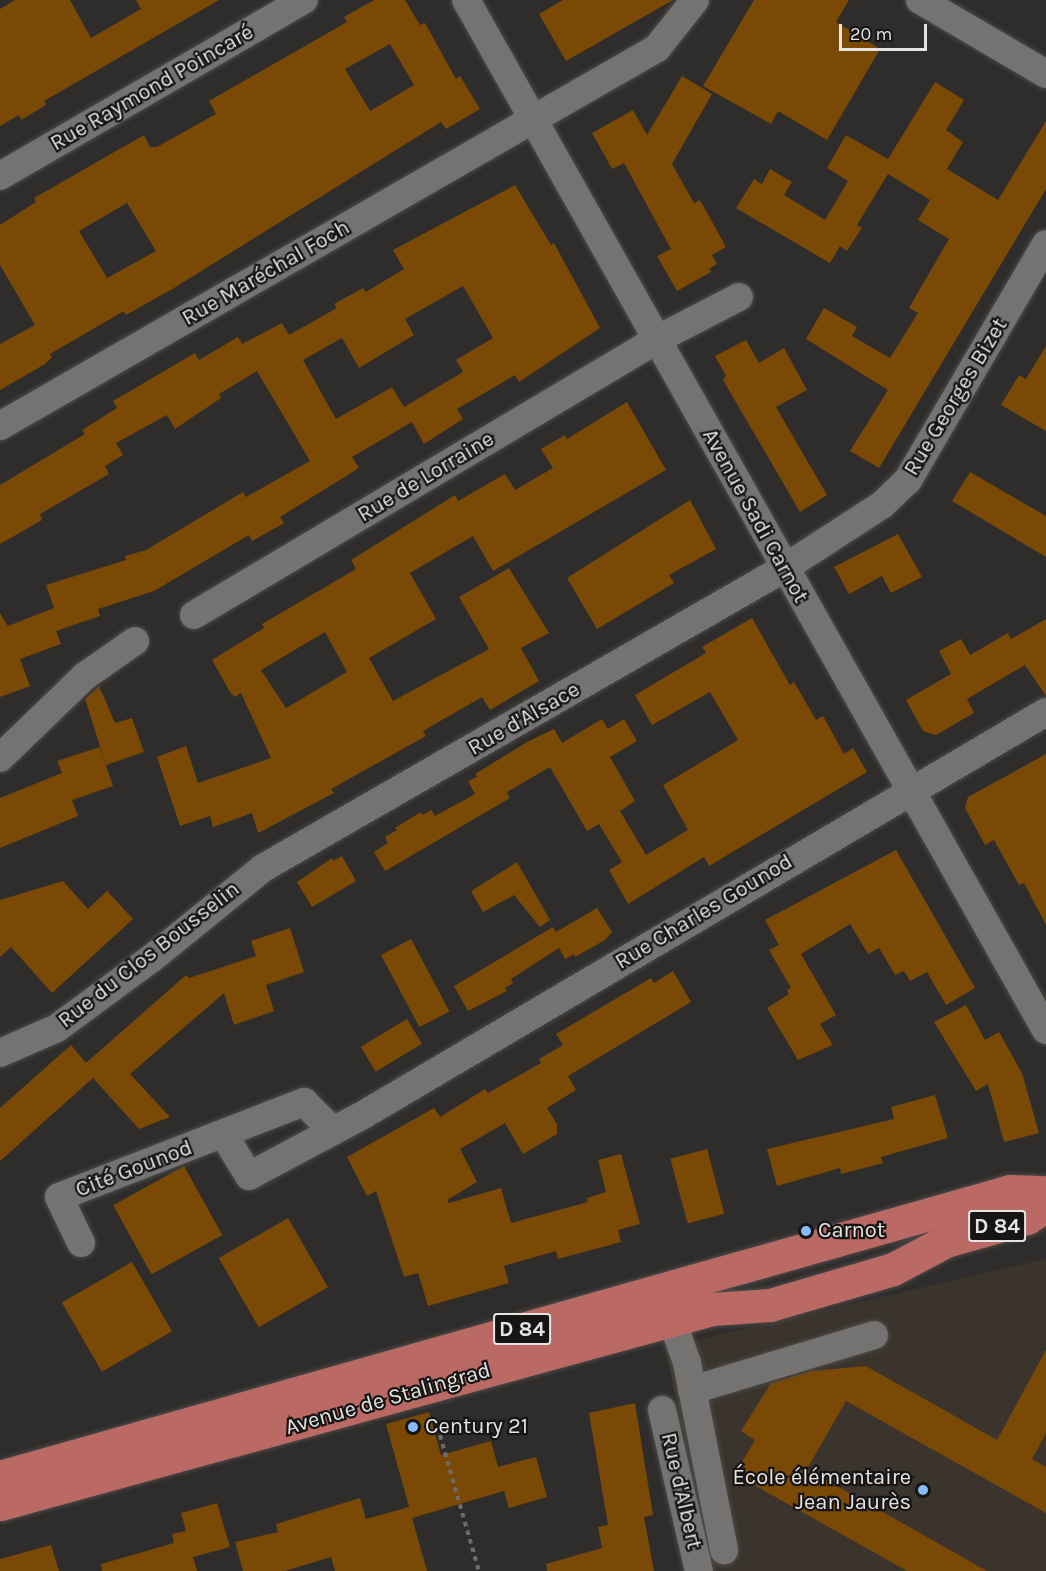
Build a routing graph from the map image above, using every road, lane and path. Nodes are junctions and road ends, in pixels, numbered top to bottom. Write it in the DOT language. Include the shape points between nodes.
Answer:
graph roads {
  1 [pos="304,0"];
  2 [pos="466,0"];
  3 [pos="695,0"];
  4 [pos="920,0"];
  5 [pos="1046,74"];
  6 [pos="532,121"];
  7 [pos="0,176"];
  8 [pos="1046,244"];
  9 [pos="739,297"];
  10 [pos="658,339"];
  11 [pos="0,426"];
  12 [pos="783,569"];
  13 [pos="194,615"];
  14 [pos="135,641"];
  15 [pos="1046,712"];
  16 [pos="0,758"];
  17 [pos="911,790"];
  18 [pos="263,868"];
  19 [pos="1043,1018"];
  20 [pos="0,1053"];
  21 [pos="333,1131"];
  22 [pos="224,1135"];
  23 [pos="1046,1192"];
  24 [pos="1046,1205"];
  25 [pos="81,1243"];
  26 [pos="672,1320"];
  27 [pos="874,1335"];
  28 [pos="426,1388"];
  29 [pos="692,1390"];
  30 [pos="662,1410"];
  31 [pos="0,1477"];
  32 [pos="0,1504"];
  33 [pos="724,1550"];
  34 [pos="479,1571"];
  35 [pos="699,1571"];
  1 -- 7 [label="street, Rue Raymond Poincaré"];
  2 -- 6 [label="street, Avenue Sadi Carnot"];
  3 -- 6 [label="street, Rue Maréchal Foch" via="657,48"];
  4 -- 5 [label="street"];
  6 -- 10 [label="street, Avenue Sadi Carnot"];
  6 -- 11 [label="street, Rue Maréchal Foch"];
  8 -- 12 [label="street, Rue Georges Bizet" via="909,480 883,504"];
  9 -- 10 [label="street, Rue de Lorraine"];
  10 -- 12 [label="street, Avenue Sadi Carnot"];
  10 -- 13 [label="street, Rue de Lorraine"];
  12 -- 17 [label="street, Avenue Sadi Carnot"];
  12 -- 18 [label="street, Rue d'Alsace"];
  14 -- 16 [label="street" via="86,676"];
  15 -- 17 [label="street, Rue Charles Gounod"];
  17 -- 19 [label="street, Avenue Sadi Carnot"];
  17 -- 21 [label="street, Rue Charles Gounod"];
  18 -- 20 [label="street, Rue du Clos Bousselin" via="57,1028"];
  21 -- 22 [label="street, Cité Gounod" via="304,1102"];
  21 -- 22 [label="street" via="249,1176"];
  22 -- 25 [label="street, Cité Gounod" via="59,1197"];
  23 -- 31 [label="main road, Avenue de Stalingrad / D 84" via="1010,1191"];
  24 -- 26 [label="main road, Avenue de Stalingrad / D 84" via="1027,1218 946,1241 893,1269 770,1305 712,1309"];
  26 -- 28 [label="main road, Avenue de Stalingrad / D 84"];
  26 -- 29 [label="street"];
  27 -- 29 [label="street"];
  28 -- 32 [label="main road, Avenue de Stalingrad / D 84"];
  28 -- 34 [label="path"];
  29 -- 33 [label="street"];
  30 -- 35 [label="street, Rue d'Albert"];
}
